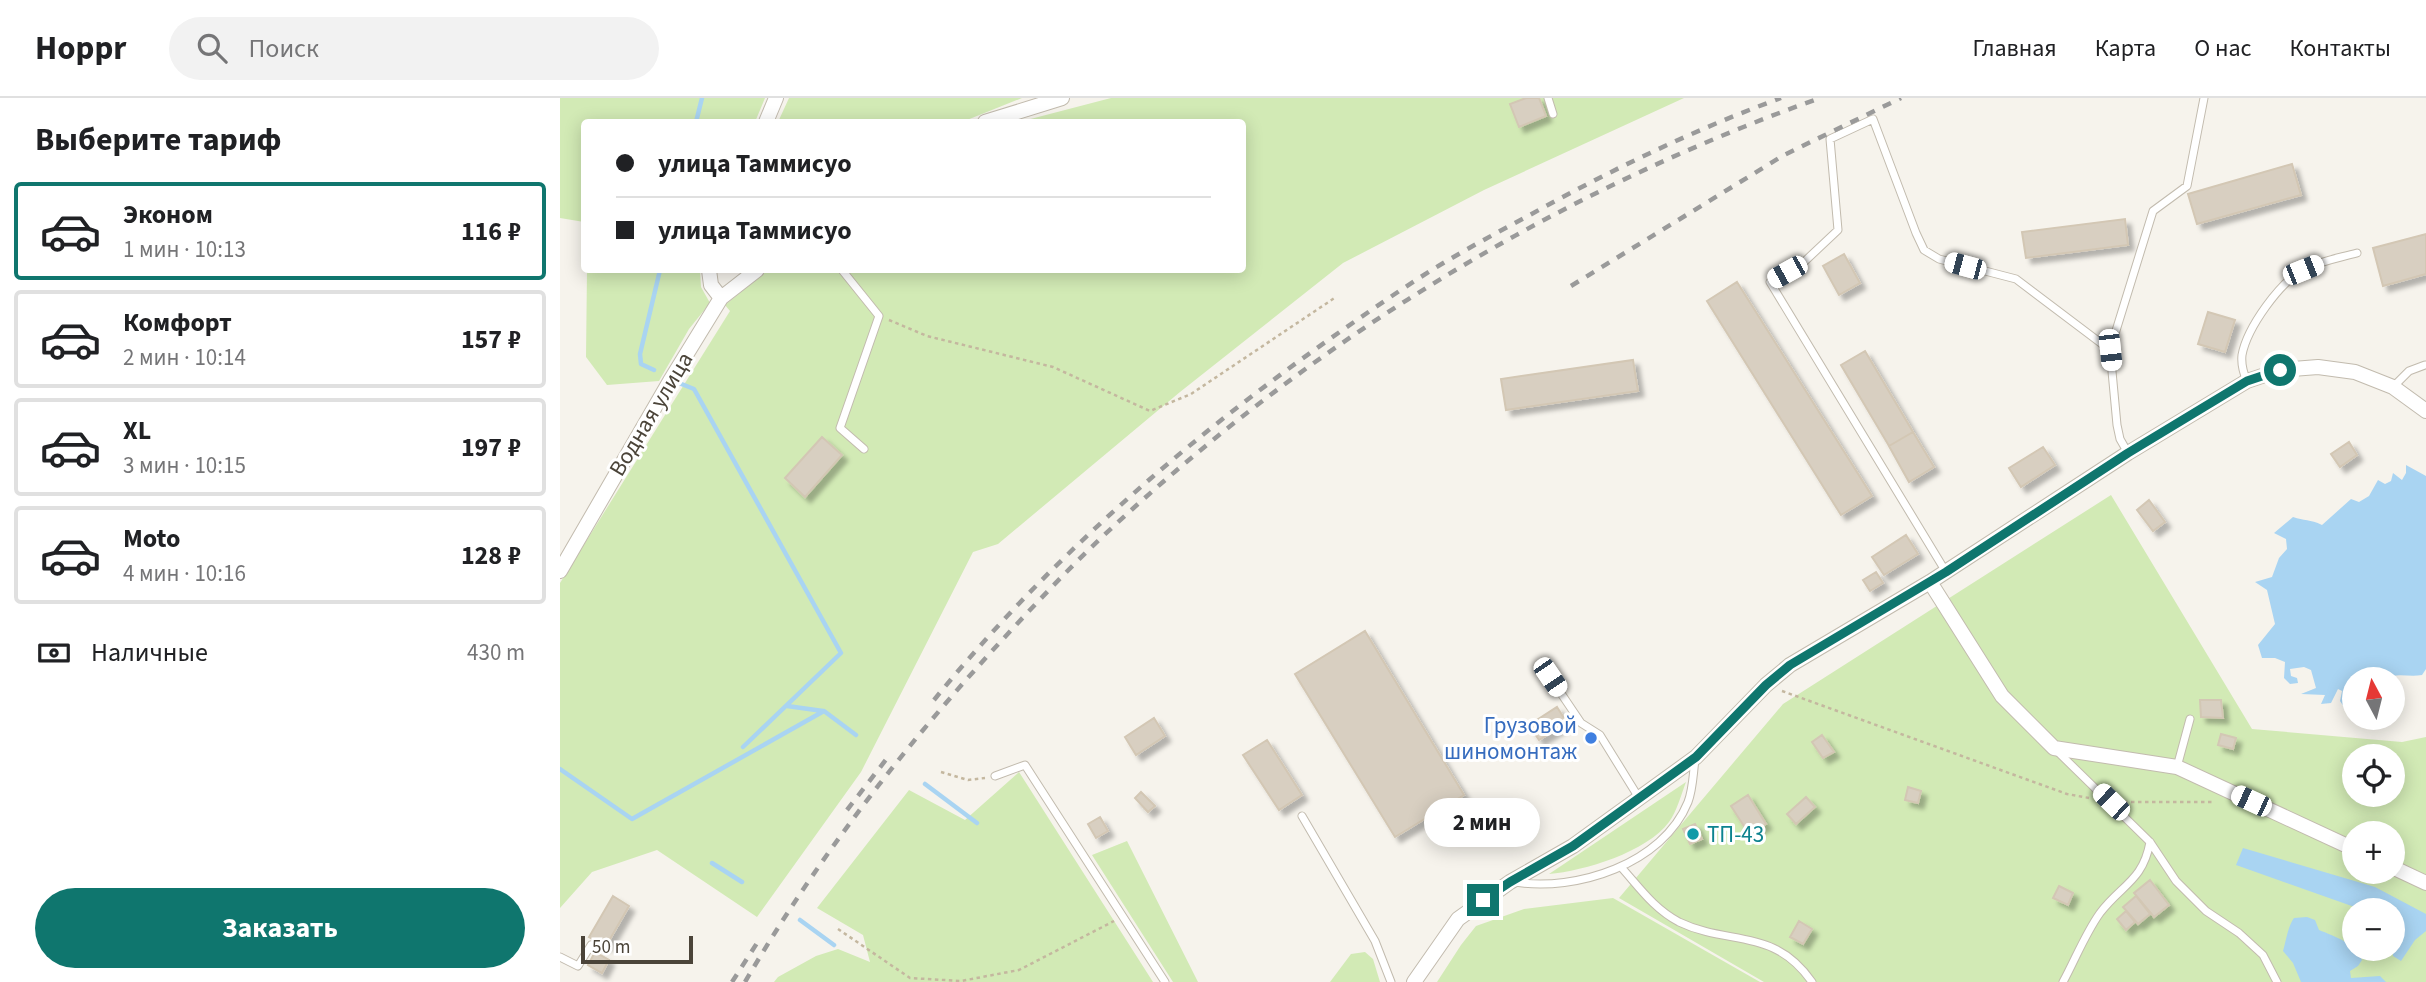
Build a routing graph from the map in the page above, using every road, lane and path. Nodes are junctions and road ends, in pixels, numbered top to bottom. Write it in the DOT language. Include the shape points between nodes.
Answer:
graph roads {
  1 [pos="776,98"];
  2 [pos="1062,98"];
  3 [pos="1548,98"];
  4 [pos="2204,98"];
  5 [pos="1553,114"];
  6 [pos="767,119"];
  7 [pos="995,119"];
  8 [pos="2357,253"];
  9 [pos="709,273"];
  10 [pos="753,273"];
  11 [pos="844,273"];
  12 [pos="1336,297"];
  13 [pos="721,298"];
  14 [pos="879,316"];
  15 [pos="2110,350"];
  16 [pos="2425,365"];
  17 [pos="2247,381"];
  18 [pos="2393,387"];
  19 [pos="2426,411"];
  20 [pos="864,449"];
  21 [pos="2128,453"];
  22 [pos="560,571"];
  23 [pos="1946,572"];
  24 [pos="1930,582"];
  25 [pos="1550,677"];
  26 [pos="1766,685"];
  27 [pos="2190,719"];
  28 [pos="2054,748"];
  29 [pos="1696,757"];
  30 [pos="2177,767"];
  31 [pos="941,772"];
  32 [pos="995,776"];
  33 [pos="1639,798"];
  34 [pos="2111,802"];
  35 [pos="2226,802"];
  36 [pos="1302,816"];
  37 [pos="2150,842"];
  38 [pos="2342,843"];
  39 [pos="1621,867"];
  40 [pos="2405,873"];
  41 [pos="1510,882"];
  42 [pos="2426,883"];
  43 [pos="1122,916"];
  44 [pos="838,929"];
  45 [pos="591,945"];
  46 [pos="560,957"];
  47 [pos="1164,982"];
  48 [pos="1391,982"];
  49 [pos="1414,982"];
  50 [pos="1812,982"];
  51 [pos="2063,982"];
  52 [pos="2277,982"];
  1 -- 6 [label="street"];
  2 -- 7 [label="street"];
  3 -- 5 [label="lane"];
  4 -- 15 [label="lane" via="2187,186 2153,211"];
  8 -- 17 [label="lane" via="2303,270 2282,286 2248,336 2242,357"];
  9 -- 13 [label="street" via="711,285"];
  10 -- 13 [label="street, Водная улица"];
  11 -- 14 [label="lane"];
  12 -- 14 [label="path" via="1191,394 1150,411 1053,366 927,336"];
  13 -- 22 [label="street, Водная улица"];
  14 -- 20 [label="lane" via="840,428"];
  15 -- 21 [label="lane" via="2117,425"];
  15 -- 23 [label="lane" via="2016,279 1939,259 1924,250 1872,119 1830,139 1838,230 1804,262 1770,282"];
  16 -- 18 [label="lane" via="2409,371"];
  17 -- 18 [label="street" via="2280,370 2318,367 2355,372"];
  17 -- 21 [label="street"];
  18 -- 19 [label="street"];
  21 -- 23 [label="street"];
  23 -- 24 [label="street"];
  24 -- 26 [label="street" via="1790,665"];
  24 -- 28 [label="street" via="2002,696"];
  25 -- 33 [label="lane" via="1581,723 1600,735"];
  26 -- 29 [label="street"];
  26 -- 34 [label="path" via="2067,794"];
  27 -- 30 [label="lane"];
  28 -- 30 [label="street"];
  28 -- 34 [label="lane"];
  29 -- 33 [label="street"];
  29 -- 39 [label="lane" via="1681,816 1664,839"];
  30 -- 38 [label="street"];
  31 -- 32 [label="path" via="968,780"];
  32 -- 43 [label="lane" via="1025,765"];
  33 -- 41 [label="street" via="1573,846"];
  34 -- 35 [label="path"];
  34 -- 37 [label="lane"];
  36 -- 48 [label="lane" via="1375,941"];
  37 -- 51 [label="lane" via="2136,878 2099,914"];
  37 -- 52 [label="lane" via="2176,881 2263,956"];
  39 -- 41 [label="lane" via="1559,884"];
  39 -- 50 [label="lane" via="1657,908 1679,922 1776,947"];
  40 -- 42 [label="street"];
  41 -- 49 [label="street" via="1458,919"];
  43 -- 44 [label="path" via="1018,970 961,981 910,978"];
  43 -- 47 [label="lane"];
  45 -- 46 [label="lane" via="579,966"];
}
